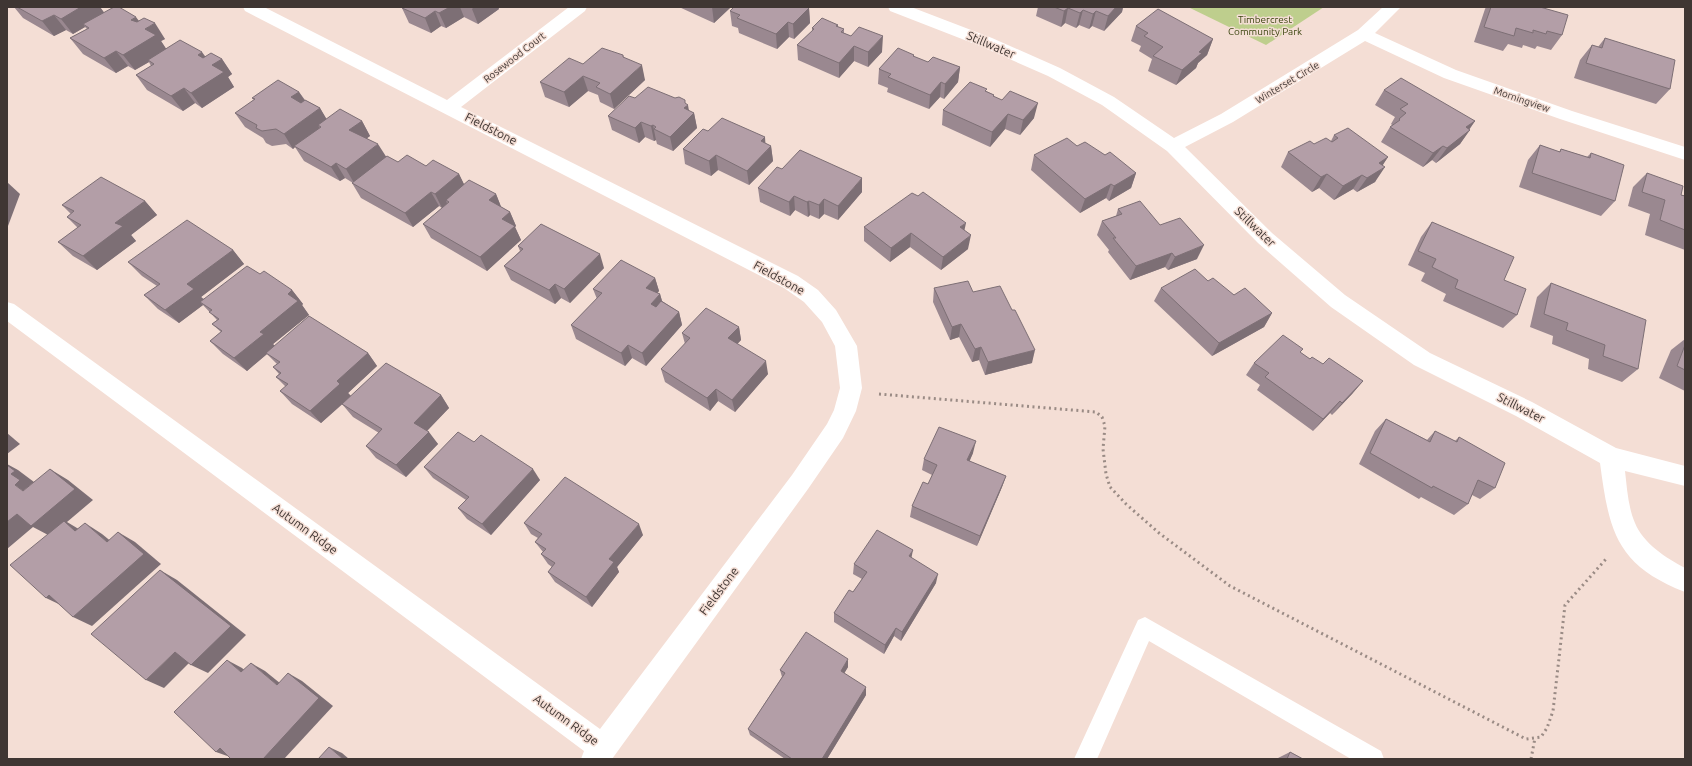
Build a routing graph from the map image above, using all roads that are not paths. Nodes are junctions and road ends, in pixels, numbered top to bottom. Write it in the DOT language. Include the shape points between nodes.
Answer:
graph roads {
  1 [pos="251,7"];
  2 [pos="579,7"];
  3 [pos="896,7"];
  4 [pos="1393,7"];
  5 [pos="1364,34"];
  6 [pos="448,108"];
  7 [pos="1173,146"];
  8 [pos="1685,154"];
  9 [pos="7,310"];
  10 [pos="1611,457"];
  11 [pos="1685,476"];
  12 [pos="1685,580"];
  13 [pos="599,753"];
  14 [pos="1085,759"];
  15 [pos="1373,759"];
  1 -- 6 [label="street, Fieldstone"];
  2 -- 6 [label="street, Rosewood Court"];
  3 -- 7 [label="street, Stillwater" via="1054,72 1108,101"];
  4 -- 5 [label="street, Winterset Circle"];
  5 -- 7 [label="street, Winterset Circle" via="1227,118"];
  5 -- 8 [label="street, Morningview" via="1450,74"];
  6 -- 13 [label="street, Fieldstone" via="791,282 811,296 829,316 846,346 850,388 845,411 835,431"];
  7 -- 10 [label="street, Stillwater" via="1265,238 1338,300 1422,359 1524,409"];
  9 -- 13 [label="street, Autumn Ridge"];
  10 -- 11 [label="street, Stillwater"];
  10 -- 12 [label="street" via="1622,522 1633,542 1651,560 1674,576"];
  14 -- 15 [label="lane" via="1145,627"];
}
